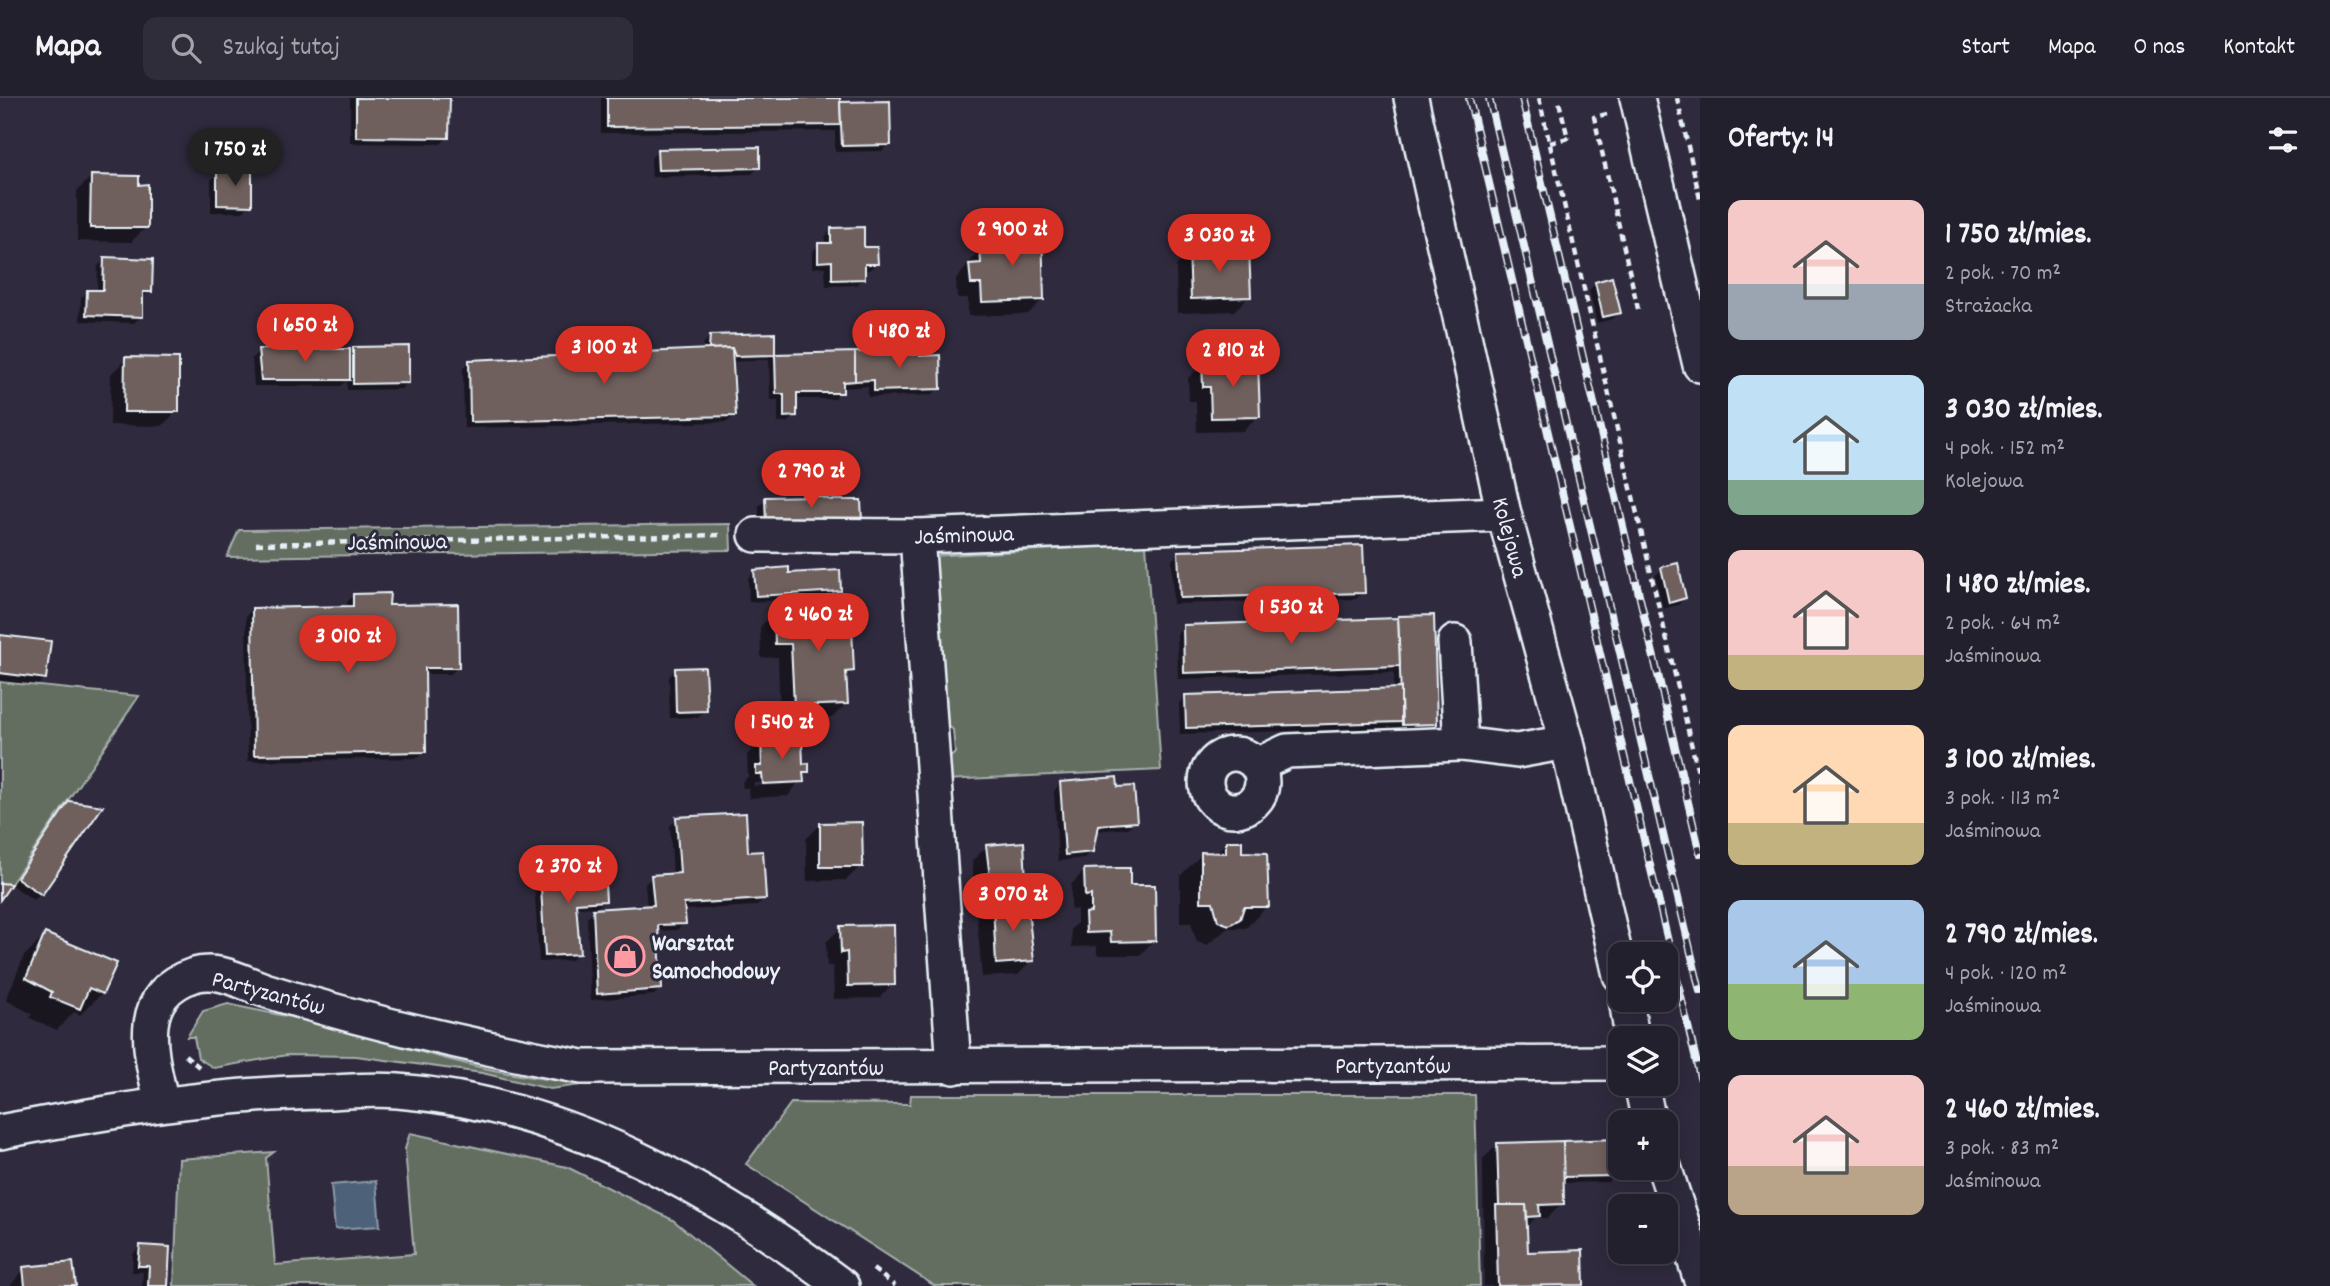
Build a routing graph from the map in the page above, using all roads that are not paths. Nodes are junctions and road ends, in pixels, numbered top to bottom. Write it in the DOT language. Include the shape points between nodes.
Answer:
graph roads {
  1 [pos="1411,98"];
  2 [pos="1625,105"];
  3 [pos="1700,365"];
  4 [pos="1504,514"];
  5 [pos="756,534"];
  6 [pos="917,536"];
  7 [pos="1455,642"];
  8 [pos="1567,742"];
  9 [pos="1461,744"];
  10 [pos="1257,765"];
  11 [pos="1612,942"];
  12 [pos="1608,1063"];
  13 [pos="954,1067"];
  14 [pos="162,1103"];
  15 [pos="0,1132"];
  16 [pos="1668,1180"];
  17 [pos="1700,1277"];
  18 [pos="842,1286"];
  1 -- 4 [label="street, Kolejowa"];
  2 -- 3 [label="street"];
  4 -- 6 [label="street, Jaśminowa"];
  4 -- 8 [label="street, Kolejowa"];
  5 -- 6 [label="street, Jaśminowa"];
  6 -- 13 [label="street"];
  7 -- 9 [label="street"];
  8 -- 9 [label="street" via="1517,751"];
  8 -- 11 [label="street, Kolejowa"];
  9 -- 10 [label="street" via="1287,751"];
  12 -- 13 [label="street, Partyzantów"];
  13 -- 14 [label="street, Partyzantów" via="582,1068 300,1002 212,973 195,975 172,987 156,1007 148,1034"];
  14 -- 15 [label="street"];
  14 -- 18 [label="street" via="285,1092 396,1091 489,1107 570,1131 702,1190"];
  16 -- 17 [label="street"];
}
